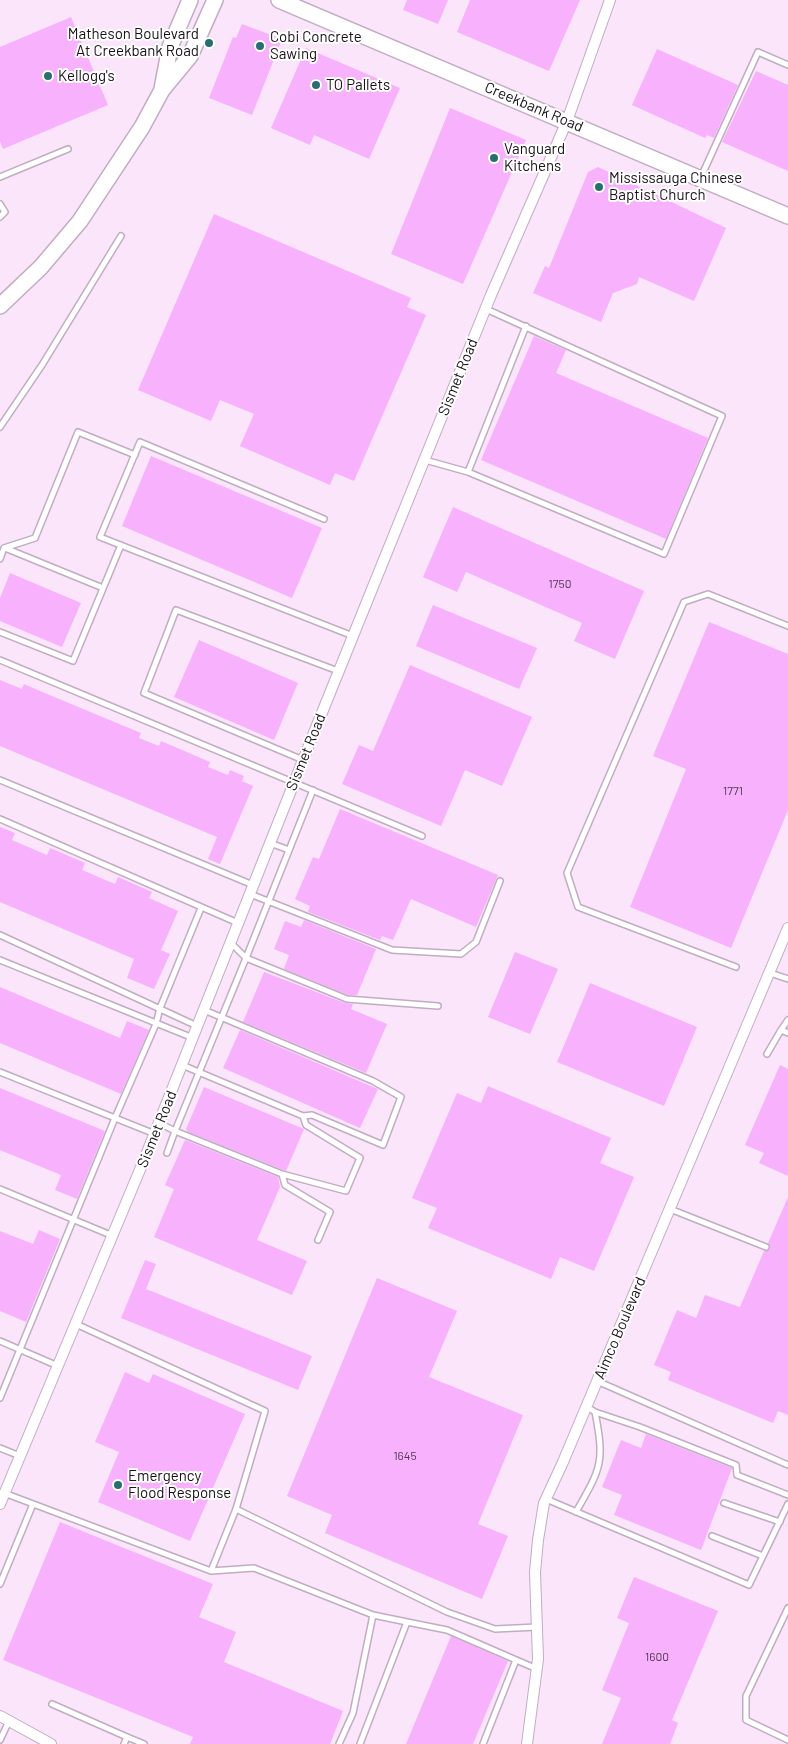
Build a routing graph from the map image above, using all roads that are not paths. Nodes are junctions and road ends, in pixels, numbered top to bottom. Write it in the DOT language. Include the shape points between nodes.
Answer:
graph roads {
  1 [pos="190,0"];
  2 [pos="215,0"];
  3 [pos="279,0"];
  4 [pos="610,0"];
  5 [pos="788,65"];
  6 [pos="162,90"];
  7 [pos="567,121"];
  8 [pos="68,150"];
  9 [pos="0,177"];
  10 [pos="701,178"];
  11 [pos="0,204"];
  12 [pos="788,216"];
  13 [pos="0,217"];
  14 [pos="120,236"];
  15 [pos="0,306"];
  16 [pos="485,309"];
  17 [pos="526,326"];
  18 [pos="0,427"];
  19 [pos="135,455"];
  20 [pos="424,460"];
  21 [pos="468,472"];
  22 [pos="324,519"];
  23 [pos="120,545"];
  24 [pos="4,548"];
  25 [pos="0,558"];
  26 [pos="103,588"];
  27 [pos="788,626"];
  28 [pos="0,632"];
  29 [pos="353,636"];
  30 [pos="0,660"];
  31 [pos="338,672"];
  32 [pos="303,760"];
  33 [pos="0,780"];
  34 [pos="294,781"];
  35 [pos="313,790"];
  36 [pos="0,819"];
  37 [pos="422,836"];
  38 [pos="270,843"];
  39 [pos="289,850"];
  40 [pos="500,881"];
  41 [pos="252,889"];
  42 [pos="268,902"];
  43 [pos="201,908"];
  44 [pos="238,923"];
  45 [pos="788,928"];
  46 [pos="0,935"];
  47 [pos="230,943"];
  48 [pos="246,958"];
  49 [pos="0,960"];
  50 [pos="736,967"];
  51 [pos="770,973"];
  52 [pos="788,979"];
  53 [pos="438,1006"];
  54 [pos="160,1008"];
  55 [pos="204,1010"];
  56 [pos="223,1019"];
  57 [pos="788,1020"];
  58 [pos="156,1024"];
  59 [pos="198,1026"];
  60 [pos="781,1030"];
  61 [pos="788,1033"];
  62 [pos="193,1038"];
  63 [pos="767,1054"];
  64 [pos="182,1066"];
  65 [pos="0,1072"];
  66 [pos="199,1073"];
  67 [pos="303,1116"];
  68 [pos="115,1118"];
  69 [pos="159,1123"];
  70 [pos="175,1131"];
  71 [pos="155,1134"];
  72 [pos="167,1154"];
  73 [pos="282,1174"];
  74 [pos="0,1189"];
  75 [pos="670,1209"];
  76 [pos="74,1220"];
  77 [pos="113,1236"];
  78 [pos="318,1240"];
  79 [pos="766,1246"];
  80 [pos="76,1324"];
  81 [pos="0,1340"];
  82 [pos="20,1349"];
  83 [pos="58,1366"];
  84 [pos="597,1381"];
  85 [pos="0,1398"];
  86 [pos="590,1409"];
  87 [pos="0,1448"];
  88 [pos="20,1456"];
  89 [pos="788,1465"];
  90 [pos="4,1493"];
  91 [pos="788,1495"];
  92 [pos="546,1499"];
  93 [pos="724,1503"];
  94 [pos="0,1504"];
  95 [pos="33,1504"];
  96 [pos="788,1504"];
  97 [pos="236,1509"];
  98 [pos="576,1512"];
  99 [pos="780,1522"];
  100 [pos="712,1536"];
  101 [pos="763,1556"];
  102 [pos="212,1571"];
  103 [pos="0,1584"];
  104 [pos="788,1608"];
  105 [pos="373,1615"];
  106 [pos="407,1622"];
  107 [pos="538,1628"];
  108 [pos="516,1660"];
  109 [pos="537,1670"];
  110 [pos="52,1704"];
  111 [pos="4,1718"];
  112 [pos="128,1737"];
  113 [pos="0,1740"];
  114 [pos="788,1740"];
  115 [pos="51,1744"];
  116 [pos="124,1744"];
  117 [pos="144,1744"];
  118 [pos="339,1744"];
  119 [pos="360,1744"];
  120 [pos="484,1744"];
  121 [pos="527,1744"];
  1 -- 6 [label="street" via="170,47"];
  2 -- 6 [label="street" via="190,56"];
  3 -- 7 [label="street, Creekbank Road"];
  4 -- 7 [label="street, Sismet Road"];
  5 -- 10 [label="lane" via="758,52"];
  6 -- 15 [label="street" via="142,127 80,221 41,267"];
  7 -- 10 [label="street, Creekbank Road"];
  7 -- 16 [label="street, Sismet Road"];
  8 -- 9 [label="lane"];
  10 -- 12 [label="street, Creekbank Road"];
  11 -- 13 [label="lane" via="5,212"];
  14 -- 18 [label="lane" via="42,365"];
  16 -- 17 [label="lane"];
  16 -- 20 [label="street, Sismet Road"];
  17 -- 21 [label="lane"];
  17 -- 21 [label="lane" via="722,416 664,554"];
  19 -- 22 [label="lane" via="140,442"];
  19 -- 23 [label="lane" via="100,537"];
  19 -- 24 [label="lane" via="78,432 35,538"];
  20 -- 21 [label="lane"];
  20 -- 29 [label="street, Sismet Road"];
  23 -- 26 [label="lane"];
  23 -- 29 [label="lane"];
  24 -- 25 [label="lane"];
  24 -- 26 [label="lane"];
  26 -- 28 [label="lane" via="72,662"];
  27 -- 50 [label="lane" via="708,594 684,602 567,873 578,907"];
  29 -- 31 [label="street, Sismet Road"];
  30 -- 34 [label="lane"];
  31 -- 32 [label="street, Sismet Road"];
  31 -- 32 [label="lane" via="176,610 144,693"];
  32 -- 34 [label="street, Sismet Road"];
  33 -- 41 [label="lane"];
  34 -- 35 [label="lane"];
  34 -- 38 [label="street, Sismet Road"];
  35 -- 37 [label="lane"];
  35 -- 39 [label="lane"];
  36 -- 43 [label="lane"];
  38 -- 39 [label="lane"];
  38 -- 41 [label="street, Sismet Road"];
  39 -- 42 [label="lane"];
  40 -- 42 [label="lane" via="476,942 461,954 392,950"];
  41 -- 42 [label="lane"];
  41 -- 44 [label="street, Sismet Road"];
  42 -- 48 [label="lane"];
  43 -- 44 [label="lane"];
  43 -- 54 [label="lane"];
  44 -- 47 [label="street, Sismet Road"];
  45 -- 51 [label="street, Aimco Boulevard"];
  46 -- 54 [label="lane"];
  47 -- 48 [label="lane"];
  47 -- 55 [label="street, Sismet Road"];
  48 -- 53 [label="lane" via="347,999"];
  48 -- 56 [label="lane"];
  49 -- 58 [label="lane"];
  51 -- 52 [label="lane"];
  51 -- 75 [label="street, Aimco Boulevard"];
  54 -- 58 [label="lane"];
  54 -- 59 [label="lane"];
  55 -- 56 [label="lane"];
  55 -- 59 [label="street, Sismet Road"];
  56 -- 66 [label="lane"];
  56 -- 67 [label="lane" via="373,1081 401,1097 383,1146 312,1115"];
  57 -- 60 [label="lane"];
  58 -- 62 [label="lane"];
  58 -- 68 [label="lane"];
  59 -- 62 [label="street, Sismet Road"];
  60 -- 61 [label="lane"];
  60 -- 63 [label="lane"];
  62 -- 64 [label="street, Sismet Road"];
  64 -- 66 [label="lane"];
  64 -- 69 [label="street, Sismet Road"];
  65 -- 68 [label="lane"];
  66 -- 67 [label="lane"];
  66 -- 70 [label="lane"];
  67 -- 73 [label="lane" via="306,1125 360,1158 346,1191"];
  68 -- 71 [label="lane"];
  68 -- 76 [label="lane"];
  69 -- 70 [label="lane"];
  69 -- 71 [label="street, Sismet Road"];
  70 -- 72 [label="lane"];
  70 -- 73 [label="lane"];
  71 -- 77 [label="street, Sismet Road"];
  73 -- 78 [label="lane" via="285,1185 330,1212"];
  74 -- 76 [label="lane"];
  75 -- 79 [label="lane"];
  75 -- 84 [label="street, Aimco Boulevard"];
  76 -- 77 [label="lane"];
  76 -- 82 [label="lane"];
  77 -- 80 [label="street, Sismet Road"];
  80 -- 83 [label="street, Sismet Road"];
  80 -- 97 [label="lane" via="266,1411"];
  81 -- 82 [label="lane"];
  82 -- 83 [label="lane"];
  82 -- 85 [label="lane"];
  83 -- 88 [label="street, Sismet Road"];
  84 -- 86 [label="street, Aimco Boulevard"];
  84 -- 89 [label="lane"];
  86 -- 91 [label="lane" via="736,1465 737,1475"];
  86 -- 92 [label="street, Aimco Boulevard"];
  86 -- 98 [label="lane" via="601,1455 600,1464"];
  87 -- 88 [label="lane"];
  88 -- 90 [label="street, Sismet Road"];
  90 -- 94 [label="street, Sismet Road"];
  90 -- 95 [label="lane"];
  92 -- 98 [label="lane"];
  92 -- 107 [label="street, Aimco Boulevard" via="535,1572"];
  93 -- 99 [label="lane"];
  95 -- 102 [label="lane"];
  95 -- 103 [label="lane"];
  96 -- 99 [label="lane"];
  97 -- 102 [label="lane"];
  97 -- 107 [label="lane" via="447,1612 495,1629"];
  98 -- 101 [label="lane" via="749,1585"];
  99 -- 101 [label="lane"];
  100 -- 101 [label="lane"];
  102 -- 105 [label="lane" via="254,1568"];
  104 -- 114 [label="lane" via="746,1696 746,1720"];
  105 -- 106 [label="lane"];
  105 -- 118 [label="lane" via="353,1713"];
  106 -- 108 [label="lane" via="446,1630"];
  106 -- 119 [label="lane"];
  107 -- 109 [label="street, Aimco Boulevard"];
  108 -- 109 [label="lane"];
  108 -- 120 [label="lane"];
  109 -- 121 [label="street, Aimco Boulevard"];
  110 -- 112 [label="lane"];
  111 -- 113 [label="lane"];
  111 -- 115 [label="street"];
  112 -- 116 [label="lane"];
  112 -- 117 [label="lane"];
}
